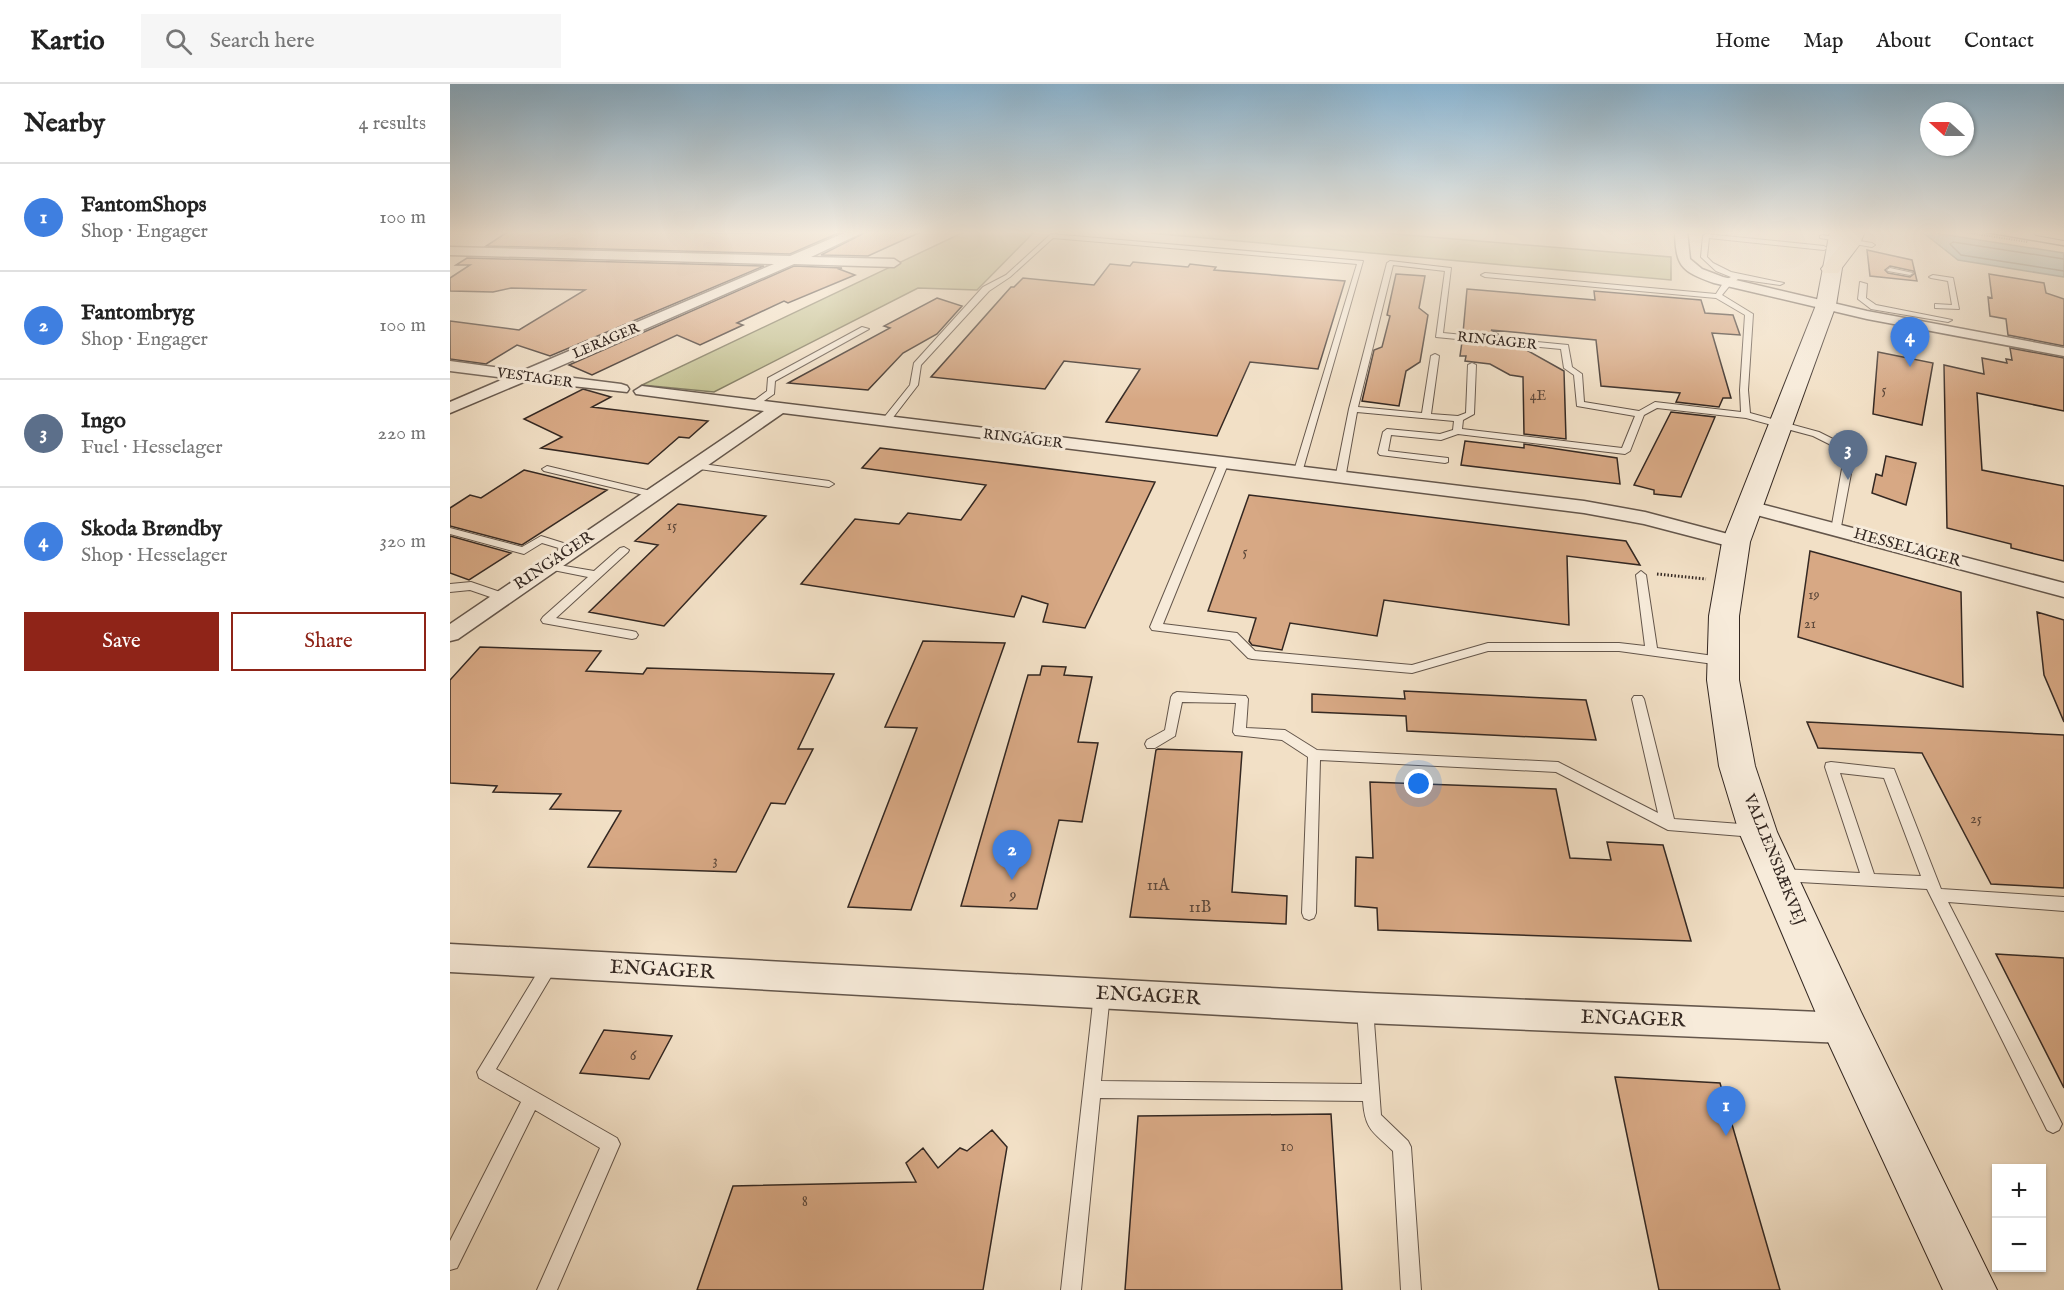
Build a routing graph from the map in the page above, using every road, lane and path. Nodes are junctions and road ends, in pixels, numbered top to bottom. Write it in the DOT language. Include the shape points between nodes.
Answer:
graph roads {
  1 [pos="730,287"];
  2 [pos="989,287"];
  3 [pos="1353,287"];
  4 [pos="1384,287"];
  5 [pos="1446,287"];
  6 [pos="1621,287"];
  7 [pos="1725,287"];
  8 [pos="1829,287"];
  9 [pos="1830,287"];
  10 [pos="1863,287"];
  11 [pos="1952,287"];
  12 [pos="1718,296"];
  13 [pos="1938,306"];
  14 [pos="1947,320"];
  15 [pos="865,329"];
  16 [pos="2064,352"];
  17 [pos="1435,356"];
  18 [pos="1473,365"];
  19 [pos="450,366"];
  20 [pos="523,376"];
  21 [pos="621,389"];
  22 [pos="642,391"];
  23 [pos="752,405"];
  24 [pos="450,408"];
  25 [pos="778,409"];
  26 [pos="1353,409"];
  27 [pos="1640,414"];
  28 [pos="1746,415"];
  29 [pos="1426,416"];
  30 [pos="1459,419"];
  31 [pos="885,422"];
  32 [pos="1782,424"];
  33 [pos="1457,431"];
  34 [pos="1445,460"];
  35 [pos="1223,464"];
  36 [pos="695,466"];
  37 [pos="547,469"];
  38 [pos="1298,474"];
  39 [pos="1340,479"];
  40 [pos="829,483"];
  41 [pos="652,494"];
  42 [pos="1749,507"];
  43 [pos="1836,530"];
  44 [pos="450,531"];
  45 [pos="1736,542"];
  46 [pos="572,549"];
  47 [pos="624,550"];
  48 [pos="547,566"];
  49 [pos="596,575"];
  50 [pos="1641,575"];
  51 [pos="1728,581"];
  52 [pos="450,588"];
  53 [pos="2064,590"];
  54 [pos="502,597"];
  55 [pos="450,634"];
  56 [pos="632,635"];
  57 [pos="1651,649"];
  58 [pos="1723,661"];
  59 [pos="1638,699"];
  60 [pos="1151,744"];
  61 [pos="1314,755"];
  62 [pos="1668,824"];
  63 [pos="1758,832"];
  64 [pos="1777,875"];
  65 [pos="1869,879"];
  66 [pos="1934,889"];
  67 [pos="2064,904"];
  68 [pos="1309,913"];
  69 [pos="450,958"];
  70 [pos="550,964"];
  71 [pos="1102,994"];
  72 [pos="1365,1008"];
  73 [pos="1845,1028"];
  74 [pos="1092,1089"];
  75 [pos="1372,1094"];
  76 [pos="532,1099"];
  77 [pos="2053,1124"];
  78 [pos="450,1261"];
  79 [pos="547,1290"];
  80 [pos="1071,1290"];
  81 [pos="1411,1290"];
  82 [pos="1970,1290"];
  1 -- 20 [label="street, LERAGER"];
  2 -- 31 [label="lane" via="917,365 914,385"];
  3 -- 38 [label="lane"];
  4 -- 26 [label="lane, RINGAGER"];
  5 -- 27 [label="lane, RINGAGER" via="1438,335 1564,347 1568,368 1578,374 1580,404"];
  6 -- 12 [label="lane"];
  7 -- 12 [label="lane"];
  8 -- 32 [label="street, VALLENSBÆKVEJ"];
  9 -- 16 [label="street"];
  10 -- 14 [label="lane" via="1862,299 1874,307"];
  11 -- 13 [label="lane" via="1956,307"];
  12 -- 28 [label="lane" via="1749,314 1750,340 1743,390"];
  15 -- 23 [label="lane" via="771,380 771,392"];
  17 -- 29 [label="lane"];
  18 -- 30 [label="lane" via="1470,414"];
  19 -- 20 [label="street, VESTAGER"];
  20 -- 21 [label="street, VESTAGER"];
  20 -- 24 [label="street, LERAGER"];
  22 -- 23 [label="street, RINGAGER"];
  23 -- 25 [label="street, RINGAGER"];
  25 -- 31 [label="street, RINGAGER"];
  25 -- 36 [label="street, RINGAGER"];
  26 -- 29 [label="lane"];
  26 -- 39 [label="lane, RINGAGER"];
  27 -- 28 [label="lane" via="1655,405"];
  27 -- 33 [label="lane" via="1625,451"];
  28 -- 32 [label="lane"];
  29 -- 30 [label="lane"];
  30 -- 33 [label="lane"];
  31 -- 35 [label="street, RINGAGER"];
  32 -- 42 [label="street, VALLENSBÆKVEJ"];
  32 -- 43 [label="lane" via="1832,442 1848,463"];
  33 -- 34 [label="lane" via="1441,437 1387,432 1383,453"];
  35 -- 38 [label="street, RINGAGER"];
  35 -- 57 [label="lane" via="1156,627 1233,636 1252,656 1412,669 1488,647"];
  36 -- 40 [label="lane"];
  36 -- 41 [label="street, RINGAGER"];
  37 -- 41 [label="lane"];
  38 -- 39 [label="street, RINGAGER"];
  39 -- 45 [label="street, RINGAGER" via="1584,507"];
  41 -- 46 [label="street, RINGAGER"];
  42 -- 43 [label="street, HESSELAGER"];
  42 -- 45 [label="street, VALLENSBÆKVEJ"];
  43 -- 53 [label="street, HESSELAGER"];
  44 -- 46 [label="lane" via="524,551 541,539"];
  45 -- 51 [label="street, VALLENSBÆKVEJ"];
  46 -- 48 [label="street, RINGAGER"];
  47 -- 49 [label="lane"];
  48 -- 49 [label="lane"];
  48 -- 54 [label="street, RINGAGER"];
  49 -- 56 [label="lane" via="547,620"];
  50 -- 51 [label="path"];
  50 -- 57 [label="lane"];
  51 -- 58 [label="street, VALLENSBÆKVEJ"];
  52 -- 54 [label="lane" via="471,586"];
  54 -- 55 [label="street, RINGAGER"];
  57 -- 58 [label="lane"];
  58 -- 63 [label="street, VALLENSBÆKVEJ" via="1737,766"];
  59 -- 62 [label="lane"];
  60 -- 61 [label="lane" via="1171,733 1177,697 1242,699 1239,732 1285,735"];
  61 -- 62 [label="lane" via="1558,767"];
  61 -- 68 [label="lane"];
  62 -- 63 [label="lane"];
  63 -- 64 [label="street, VALLENSBÆKVEJ"];
  64 -- 65 [label="lane"];
  64 -- 73 [label="street, VALLENSBÆKVEJ"];
  65 -- 66 [label="lane"];
  65 -- 66 [label="lane" via="1831,767 1888,773"];
  66 -- 67 [label="lane"];
  66 -- 77 [label="lane"];
  69 -- 70 [label="street, ENGAGER"];
  70 -- 71 [label="street, ENGAGER"];
  70 -- 76 [label="lane" via="485,1072"];
  71 -- 72 [label="street, ENGAGER"];
  71 -- 74 [label="lane"];
  72 -- 73 [label="street, ENGAGER"];
  72 -- 75 [label="lane"];
  73 -- 82 [label="street, VALLENSBÆKVEJ"];
  74 -- 75 [label="lane"];
  74 -- 80 [label="lane"];
  75 -- 81 [label="lane" via="1373,1119 1402,1147"];
  76 -- 78 [label="lane"];
  76 -- 79 [label="lane" via="611,1144"];
}
